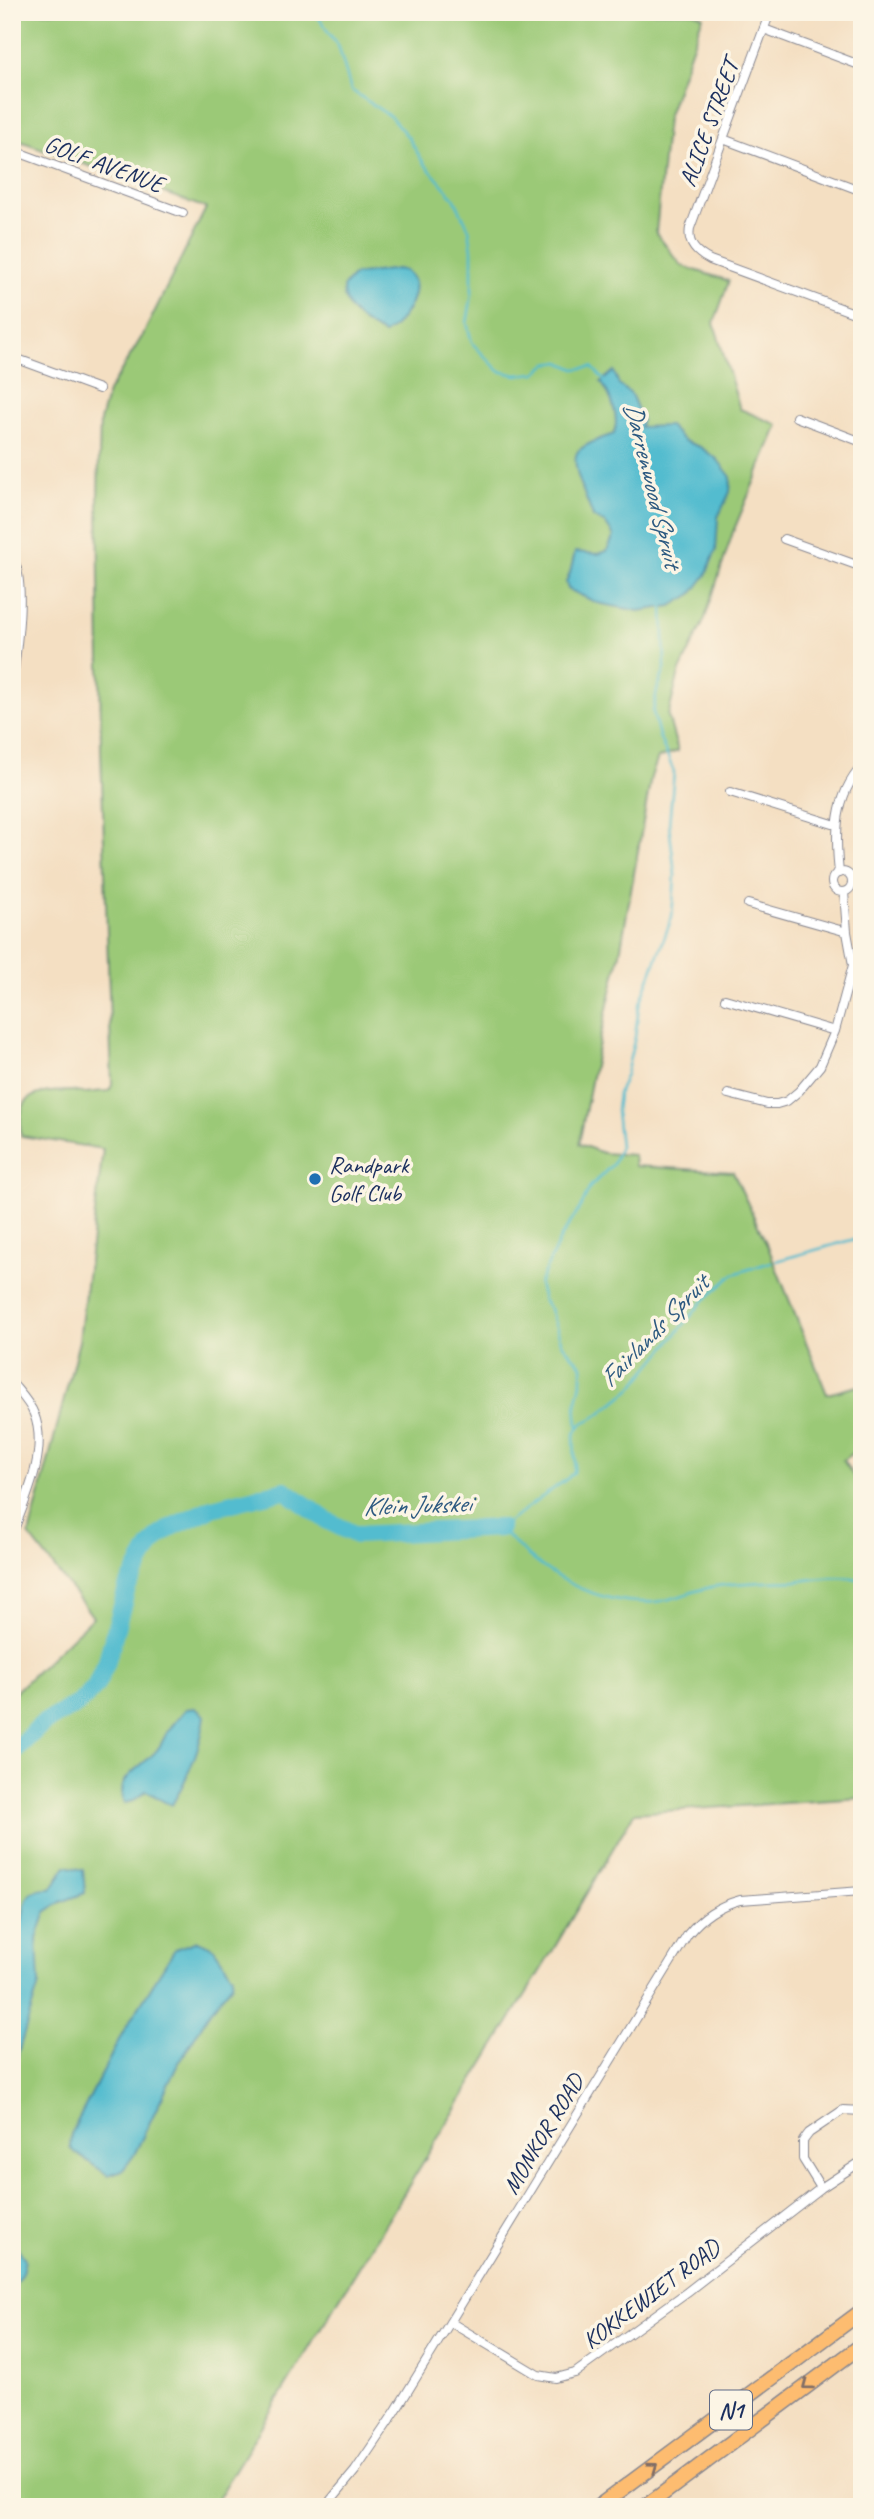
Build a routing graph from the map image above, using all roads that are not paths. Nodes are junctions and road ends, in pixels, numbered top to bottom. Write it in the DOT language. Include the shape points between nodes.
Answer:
graph roads {
  1 [pos="770,12"];
  2 [pos="764,29"];
  3 [pos="862,65"];
  4 [pos="723,139"];
  5 [pos="12,150"];
  6 [pos="862,191"];
  7 [pos="183,213"];
  8 [pos="862,316"];
  9 [pos="12,357"];
  10 [pos="99,390"];
  11 [pos="796,417"];
  12 [pos="862,442"];
  13 [pos="784,539"];
  14 [pos="12,558"];
  15 [pos="862,568"];
  16 [pos="12,687"];
  17 [pos="862,766"];
  18 [pos="730,792"];
  19 [pos="836,825"];
  20 [pos="839,873"];
  21 [pos="844,892"];
  22 [pos="748,904"];
  23 [pos="847,932"];
  24 [pos="725,999"];
  25 [pos="835,1031"];
  26 [pos="729,1094"];
  27 [pos="12,1383"];
  28 [pos="12,1535"];
  29 [pos="862,1891"];
  30 [pos="862,2111"];
  31 [pos="862,2161"];
  32 [pos="821,2188"];
  33 [pos="862,2311"];
  34 [pos="450,2322"];
  35 [pos="862,2345"];
  36 [pos="325,2507"];
  37 [pos="598,2507"];
  38 [pos="645,2507"];
  1 -- 2 [label="street, ALICE STREET"];
  2 -- 3 [label="street"];
  2 -- 4 [label="street, ALICE STREET"];
  4 -- 6 [label="street"];
  4 -- 8 [label="street, ALICE STREET" via="690,229 692,247 710,260"];
  5 -- 7 [label="street, GOLF AVENUE"];
  9 -- 10 [label="street"];
  11 -- 12 [label="street"];
  13 -- 15 [label="street"];
  14 -- 16 [label="street" via="20,585"];
  17 -- 19 [label="street" via="846,789"];
  18 -- 19 [label="street"];
  19 -- 20 [label="street"];
  20 -- 21 [label="street" via="833,886"];
  20 -- 21 [label="street" via="851,880"];
  21 -- 23 [label="street"];
  22 -- 23 [label="street"];
  23 -- 25 [label="street" via="853,965"];
  24 -- 25 [label="street"];
  25 -- 26 [label="street" via="810,1081 786,1101 767,1104"];
  27 -- 28 [label="street" via="37,1424 35,1463"];
  29 -- 34 [label="street, MONKOR ROAD" via="740,1899 698,1922"];
  30 -- 32 [label="street" via="843,2110 803,2141 803,2159"];
  31 -- 32 [label="street, KOKKEWIET ROAD"];
  32 -- 34 [label="street, KOKKEWIET ROAD" via="575,2374 538,2375"];
  37 -- 33 [label="highway, N1, one-way"];
  34 -- 36 [label="street, MONKOR ROAD" via="372,2447"];
  35 -- 38 [label="highway, N1, one-way"];
}
